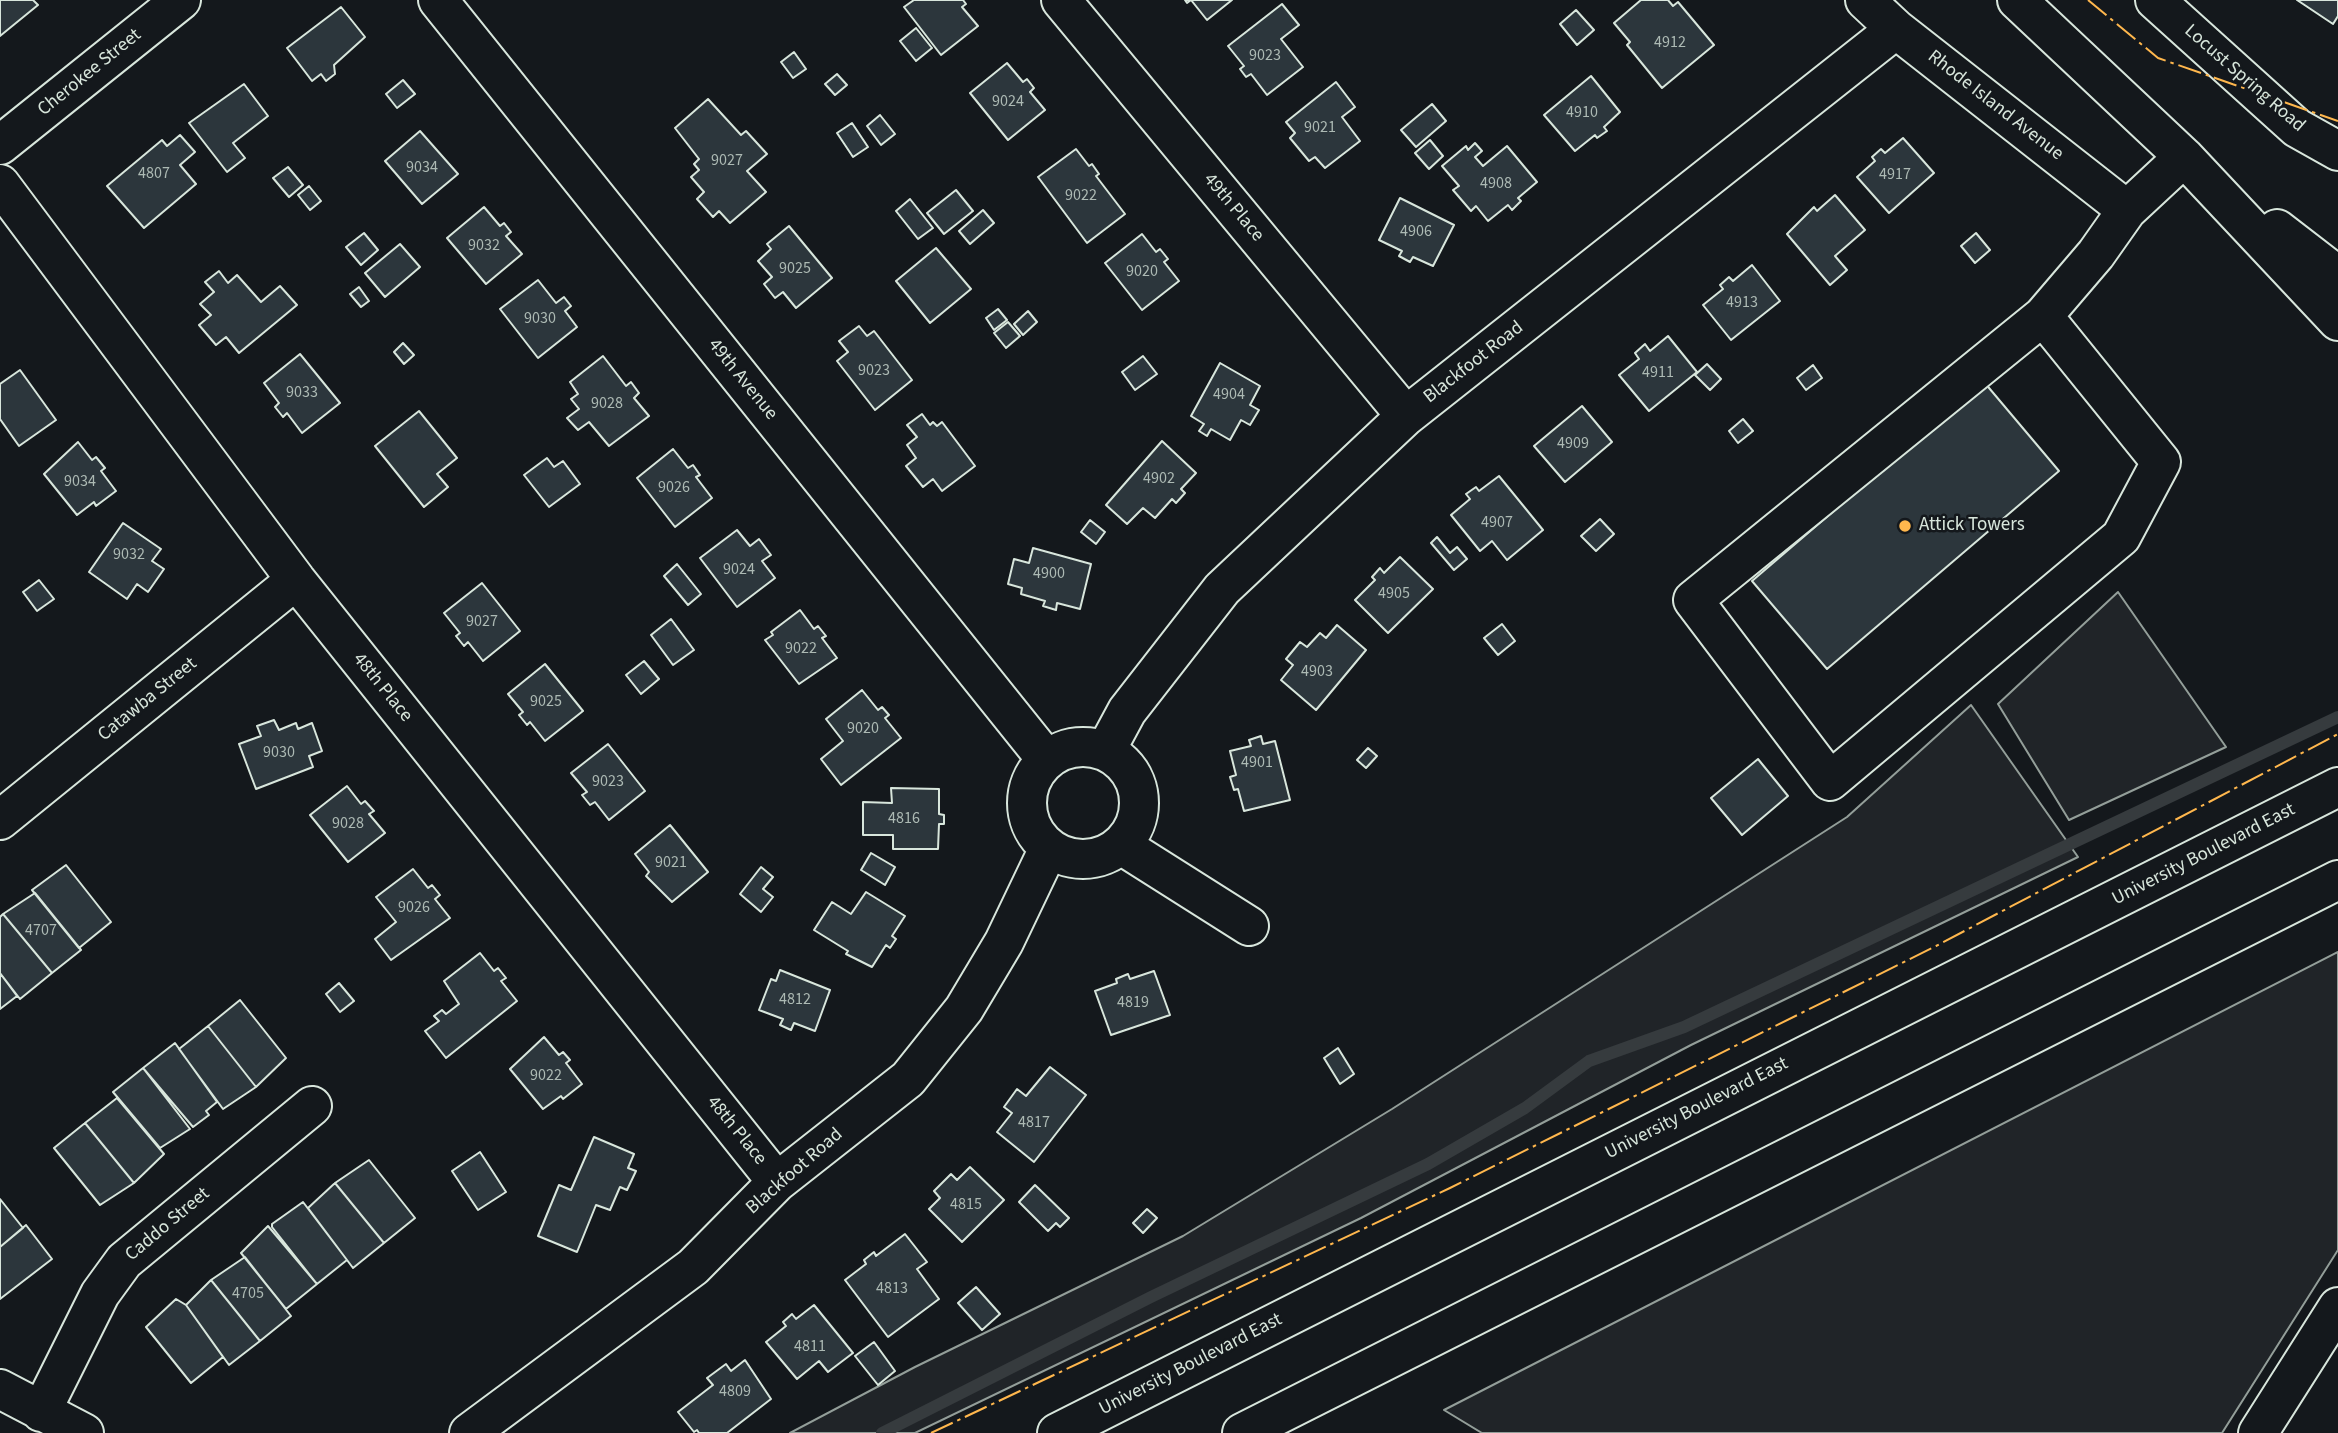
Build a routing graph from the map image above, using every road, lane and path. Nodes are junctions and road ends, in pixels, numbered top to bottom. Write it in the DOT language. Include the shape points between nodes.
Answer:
graph roads {
  1 [pos="180,0"];
  2 [pos="438,0"];
  3 [pos="1061,0"];
  4 [pos="1865,0"];
  5 [pos="2026,3"];
  6 [pos="2177,8"];
  7 [pos="1896,29"];
  8 [pos="0,145"];
  9 [pos="2338,151"];
  10 [pos="2183,157"];
  11 [pos="0,184"];
  12 [pos="2127,210"];
  13 [pos="2338,276"];
  14 [pos="2043,316"];
  15 [pos="2338,321"];
  16 [pos="1406,416"];
  17 [pos="296,580"];
  18 [pos="1106,750"];
  19 [pos="1047,760"];
  20 [pos="2338,787"];
  21 [pos="0,820"];
  22 [pos="1121,845"];
  23 [pos="1049,848"];
  24 [pos="2338,880"];
  25 [pos="1249,926"];
  26 [pos="312,1106"];
  27 [pos="777,1182"];
  28 [pos="2332,1331"];
  29 [pos="0,1389"];
  30 [pos="41,1412"];
  31 [pos="84,1433"];
  32 [pos="469,1433"];
  33 [pos="1057,1433"];
  34 [pos="1242,1433"];
  35 [pos="2258,1433"];
  1 -- 8 [label="street, Cherokee Street"];
  2 -- 19 [label="street, 49th Avenue"];
  3 -- 16 [label="street, 49th Place"];
  4 -- 7 [label="street, Rhode Island Avenue"];
  5 -- 10 [label="street"];
  6 -- 9 [label="street, Locust Spring Road" via="2297,128"];
  7 -- 12 [label="street, Rhode Island Avenue"];
  7 -- 16 [label="street, Blackfoot Road"];
  10 -- 12 [label="street"];
  10 -- 13 [label="street"];
  10 -- 15 [label="street"];
  11 -- 17 [label="street, 48th Place"];
  12 -- 14 [label="street"];
  14 -- 14 [label="street" via="2161,462 2121,537 1830,781 1693,600"];
  16 -- 18 [label="street, Blackfoot Road" via="1222,589 1127,710"];
  17 -- 21 [label="street, Catawba Street"];
  17 -- 27 [label="street, 48th Place"];
  18 -- 19 [label="street" via="1075,747"];
  18 -- 22 [label="street" via="1129,768 1140,794 1137,821"];
  19 -- 23 [label="street" via="1035,774 1027,810 1033,828"];
  20 -- 33 [label="street, University Boulevard East"];
  22 -- 23 [label="street" via="1096,858 1068,858"];
  22 -- 25 [label="street"];
  23 -- 27 [label="street, Blackfoot Road" via="1004,942 964,1009 908,1079"];
  24 -- 34 [label="street"];
  26 -- 30 [label="street, Caddo Street" via="124,1262 100,1294"];
  27 -- 32 [label="street, Blackfoot Road" via="693,1267"];
  28 -- 35 [label="street"];
  29 -- 30 [label="street"];
  30 -- 31 [label="street"];
}
